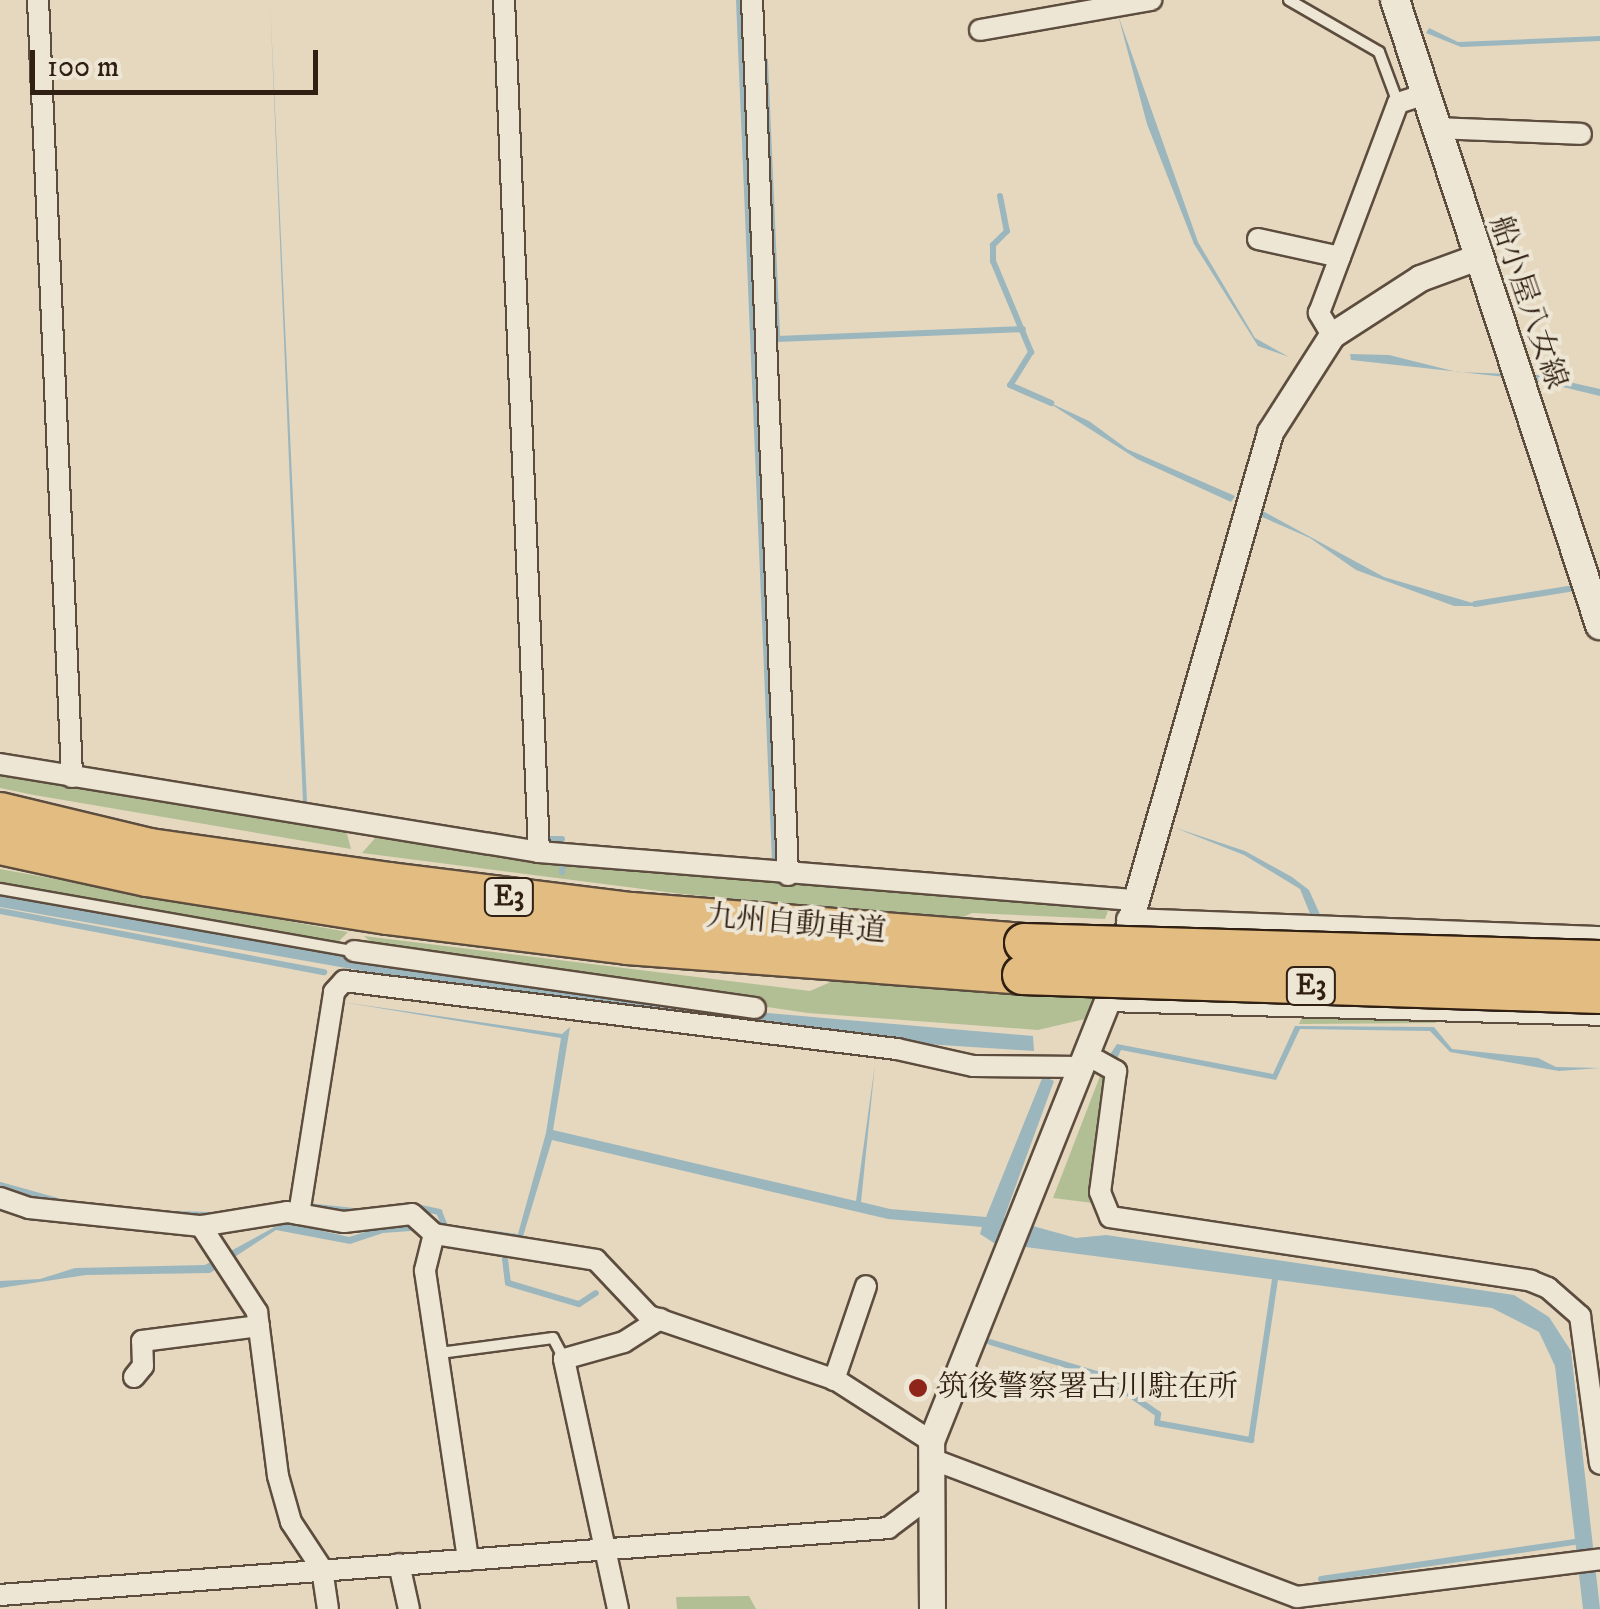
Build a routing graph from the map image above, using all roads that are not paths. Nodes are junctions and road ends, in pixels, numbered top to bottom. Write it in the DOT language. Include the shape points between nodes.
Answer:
graph roads {
  1 [pos="38,0"];
  2 [pos="504,0"];
  3 [pos="752,0"];
  4 [pos="1151,0"];
  5 [pos="1289,0"];
  6 [pos="1395,0"];
  7 [pos="980,30"];
  8 [pos="1410,99"];
  9 [pos="1433,128"];
  10 [pos="1581,134"];
  11 [pos="1258,238"];
  12 [pos="1340,257"];
  13 [pos="1477,257"];
  14 [pos="1332,335"];
  15 [pos="1598,610"];
  16 [pos="0,764"];
  17 [pos="72,777"];
  18 [pos="0,812"];
  19 [pos="0,844"];
  20 [pos="539,852"];
  21 [pos="788,874"];
  22 [pos="0,888"];
  23 [pos="1130,909"];
  24 [pos="1600,937"];
  25 [pos="354,951"];
  26 [pos="1023,959"];
  27 [pos="1600,960"];
  28 [pos="1600,994"];
  29 [pos="1107,1002"];
  30 [pos="755,1008"];
  31 [pos="1600,1015"];
  32 [pos="1090,1064"];
  33 [pos="0,1198"];
  34 [pos="299,1214"];
  35 [pos="201,1226"];
  36 [pos="434,1234"];
  37 [pos="866,1286"];
  38 [pos="660,1319"];
  39 [pos="259,1326"];
  40 [pos="440,1353"];
  41 [pos="564,1359"];
  42 [pos="134,1377"];
  43 [pos="834,1380"];
  44 [pos="933,1450"];
  45 [pos="1600,1464"];
  46 [pos="932,1495"];
  47 [pos="610,1551"];
  48 [pos="1600,1559"];
  49 [pos="468,1560"];
  50 [pos="399,1564"];
  51 [pos="322,1568"];
  52 [pos="0,1595"];
  53 [pos="1291,1602"];
  54 [pos="328,1609"];
  55 [pos="410,1609"];
  56 [pos="618,1609"];
  57 [pos="932,1609"];
  1 -- 17 [label="street"];
  2 -- 20 [label="street"];
  3 -- 21 [label="street"];
  4 -- 7 [label="street"];
  5 -- 8 [label="lane" via="1379,52"];
  6 -- 8 [label="main road, 船小屋八女線"];
  8 -- 9 [label="main road, 船小屋八女線"];
  8 -- 12 [label="street"];
  9 -- 10 [label="street"];
  9 -- 13 [label="main road, 船小屋八女線"];
  11 -- 12 [label="street"];
  12 -- 14 [label="street" via="1318,313"];
  13 -- 14 [label="street" via="1420,278"];
  13 -- 15 [label="main road, 船小屋八女線"];
  14 -- 23 [label="street" via="1270,432 1250,487"];
  16 -- 17 [label="street"];
  17 -- 20 [label="street"];
  18 -- 26 [label="highway, 九州自動車道 / E3" via="150,848"];
  19 -- 26 [label="highway, 九州自動車道 / E3" via="147,877 626,945"];
  20 -- 21 [label="street"];
  21 -- 23 [label="street"];
  22 -- 25 [label="lane"];
  23 -- 24 [label="street"];
  23 -- 29 [label="street"];
  25 -- 30 [label="street"];
  26 -- 27 [label="highway, 九州自動車道 / E3, bridge"];
  26 -- 28 [label="highway, 九州自動車道 / E3, bridge"];
  29 -- 31 [label="street"];
  29 -- 32 [label="street"];
  32 -- 34 [label="street" via="972,1066 897,1048 344,981 334,992"];
  32 -- 44 [label="street" via="1009,1249"];
  32 -- 45 [label="street" via="1116,1070 1100,1192 1110,1218 1531,1280 1548,1288 1580,1316"];
  33 -- 35 [label="street" via="30,1208"];
  34 -- 35 [label="street"];
  34 -- 36 [label="street" via="344,1222 412,1214"];
  35 -- 39 [label="street"];
  36 -- 38 [label="street" via="596,1260"];
  36 -- 40 [label="street" via="425,1271"];
  37 -- 43 [label="street"];
  38 -- 41 [label="street" via="624,1342"];
  38 -- 43 [label="street"];
  39 -- 42 [label="street" via="142,1341 143,1366"];
  39 -- 51 [label="street" via="278,1476 291,1522"];
  40 -- 41 [label="lane" via="553,1338"];
  40 -- 49 [label="street"];
  41 -- 47 [label="street"];
  43 -- 44 [label="street"];
  44 -- 46 [label="street"];
  44 -- 53 [label="street"];
  46 -- 47 [label="street" via="888,1528"];
  46 -- 57 [label="street"];
  47 -- 49 [label="street"];
  47 -- 56 [label="street"];
  48 -- 53 [label="street"];
  49 -- 50 [label="street"];
  50 -- 51 [label="street"];
  50 -- 55 [label="street"];
  51 -- 52 [label="street"];
  51 -- 54 [label="street"];
}
